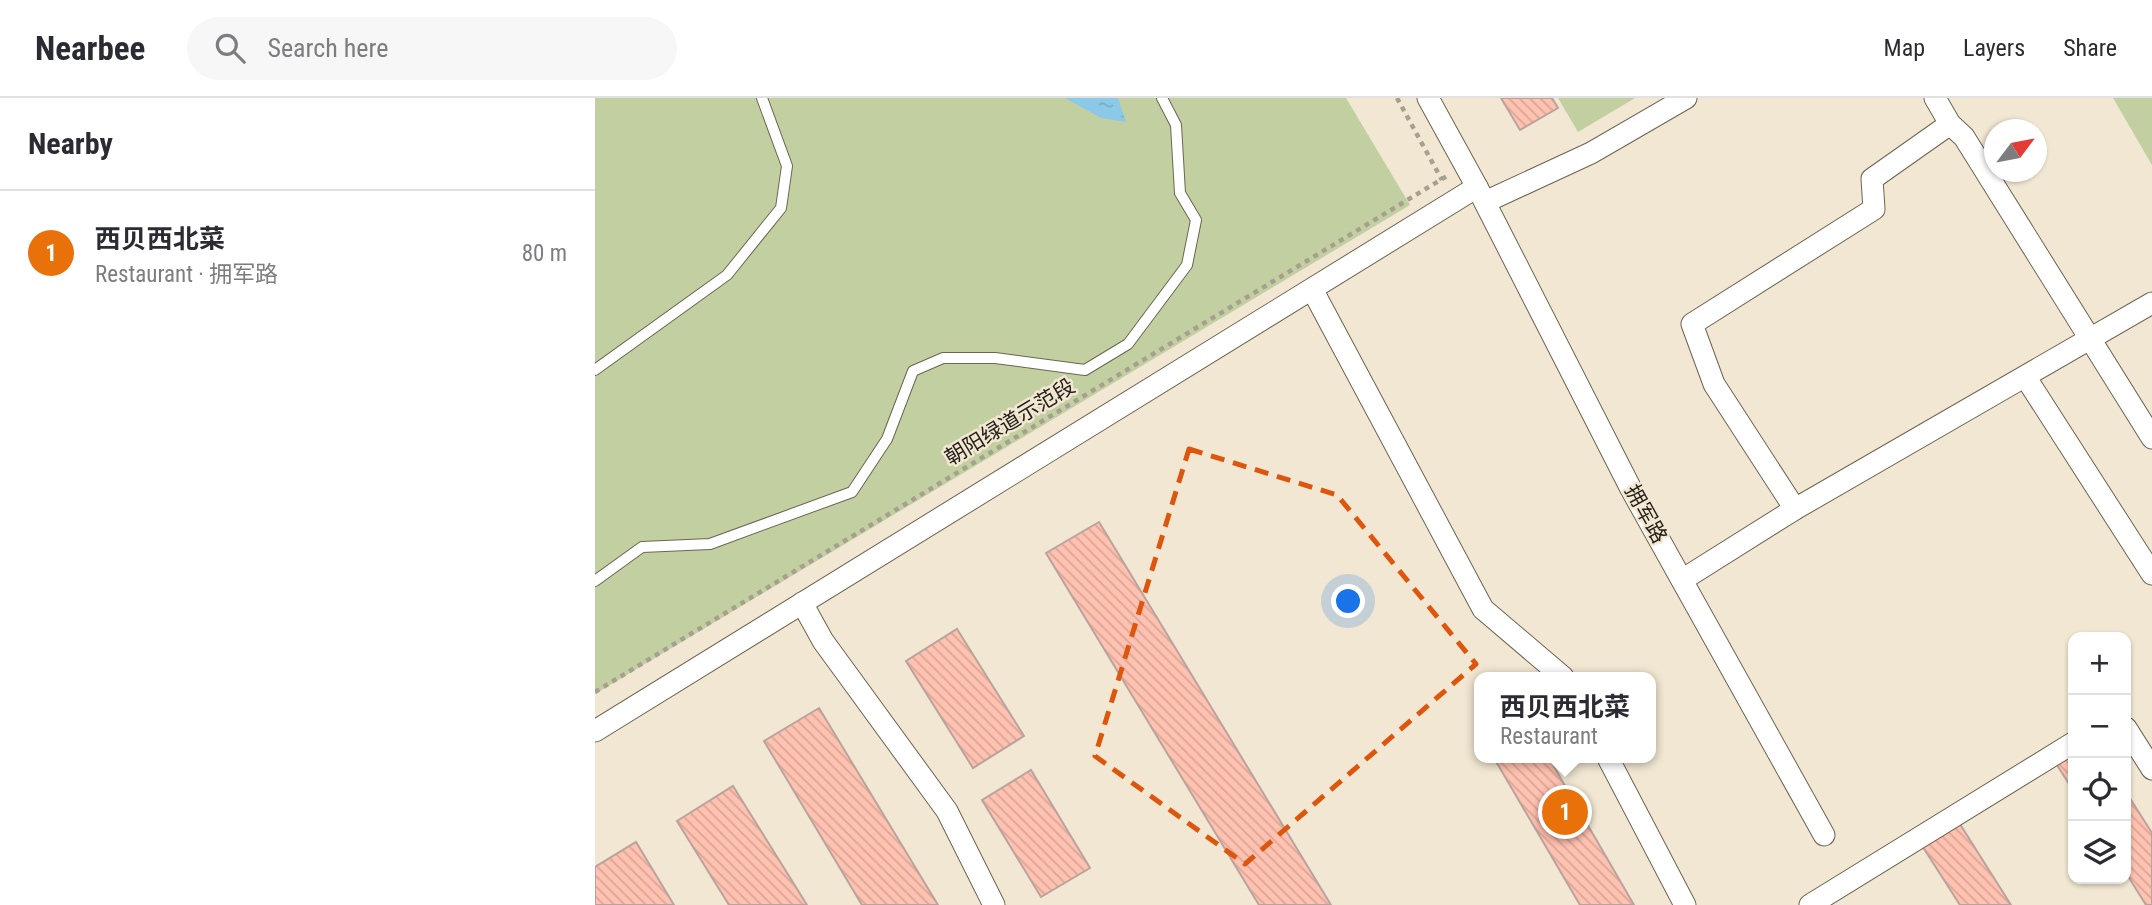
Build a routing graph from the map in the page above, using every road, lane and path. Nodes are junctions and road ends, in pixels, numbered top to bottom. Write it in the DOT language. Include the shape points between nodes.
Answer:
graph roads {
  1 [pos="762,98"];
  2 [pos="1162,98"];
  3 [pos="1397,98"];
  4 [pos="1428,98"];
  5 [pos="1686,98"];
  6 [pos="1935,98"];
  7 [pos="1950,124"];
  8 [pos="1466,165"];
  9 [pos="1441,179"];
  10 [pos="1481,195"];
  11 [pos="1454,202"];
  12 [pos="1313,291"];
  13 [pos="2152,303"];
  14 [pos="2090,338"];
  15 [pos="595,370"];
  16 [pos="2026,378"];
  17 [pos="2152,438"];
  18 [pos="1795,509"];
  19 [pos="2152,574"];
  20 [pos="1682,580"];
  21 [pos="595,581"];
  22 [pos="801,603"];
  23 [pos="1557,672"];
  24 [pos="595,692"];
  25 [pos="595,731"];
  26 [pos="2131,736"];
  27 [pos="2068,746"];
  28 [pos="1611,763"];
  29 [pos="2152,769"];
  30 [pos="1824,835"];
  31 [pos="994,905"];
  32 [pos="1685,905"];
  33 [pos="1810,905"];
  1 -- 15 [label="lane" via="787,166 781,208 727,275"];
  2 -- 21 [label="lane" via="1176,125 1180,193 1196,220 1187,265 1128,344 1085,370 995,358 943,358 913,372 887,439 852,492 710,544 642,547"];
  3 -- 9 [label="path"];
  4 -- 8 [label="street, 拥军路"];
  5 -- 10 [label="street" via="1591,153"];
  6 -- 7 [label="street"];
  7 -- 14 [label="street" via="1964,137"];
  7 -- 18 [label="street" via="1873,178 1874,209 1692,324 1714,384"];
  8 -- 9 [label="path, 朝阳绿道示范段"];
  8 -- 10 [label="street, 拥军路"];
  9 -- 11 [label="path"];
  9 -- 24 [label="path, 朝阳绿道示范段"];
  10 -- 11 [label="street"];
  10 -- 20 [label="street, 拥军路"];
  11 -- 12 [label="street"];
  12 -- 22 [label="street"];
  12 -- 23 [label="street" via="1483,609"];
  13 -- 14 [label="street"];
  14 -- 16 [label="street"];
  14 -- 17 [label="street"];
  16 -- 18 [label="street"];
  16 -- 19 [label="street"];
  18 -- 20 [label="street"];
  20 -- 30 [label="street, 拥军路"];
  22 -- 25 [label="street"];
  22 -- 31 [label="street" via="823,641 947,811"];
  26 -- 29 [label="street"];
  27 -- 33 [label="street"];
  28 -- 32 [label="street"];
}
